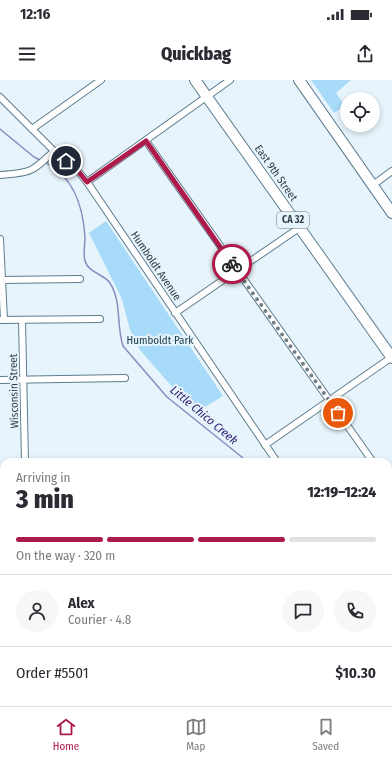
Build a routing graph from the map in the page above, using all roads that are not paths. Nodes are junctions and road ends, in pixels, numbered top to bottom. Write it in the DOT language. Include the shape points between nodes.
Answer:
graph roads {
  1 [pos="101,80"];
  2 [pos="195,80"];
  3 [pos="230,80"];
  4 [pos="299,80"];
  5 [pos="207,96"];
  6 [pos="0,97"];
  7 [pos="32,129"];
  8 [pos="146,141"];
  9 [pos="54,151"];
  10 [pos="392,171"];
  11 [pos="0,175"];
  12 [pos="87,182"];
  13 [pos="373,185"];
  14 [pos="392,213"];
  15 [pos="299,228"];
  16 [pos="0,239"];
  17 [pos="0,248"];
  18 [pos="237,271"];
  19 [pos="80,279"];
  20 [pos="2,280"];
  21 [pos="175,313"];
  22 [pos="100,318"];
  23 [pos="2,320"];
  24 [pos="22,320"];
  25 [pos="392,358"];
  26 [pos="125,378"];
  27 [pos="0,380"];
  28 [pos="24,380"];
  29 [pos="329,401"];
  30 [pos="266,445"];
  31 [pos="25,458"];
  32 [pos="274,458"];
  33 [pos="370,458"];
  1 -- 7 [label="street"];
  2 -- 5 [label="main road, East 9th Street / CA 32"];
  3 -- 5 [label="street"];
  4 -- 13 [label="main road"];
  5 -- 8 [label="street"];
  5 -- 15 [label="main road, East 9th Street / CA 32"];
  6 -- 7 [label="street, Humboldt Avenue"];
  7 -- 9 [label="street, Humboldt Avenue"];
  8 -- 12 [label="street"];
  8 -- 18 [label="street"];
  9 -- 11 [label="street" via="36,168 18,174"];
  9 -- 12 [label="street, Humboldt Avenue"];
  10 -- 13 [label="street"];
  12 -- 21 [label="street, Humboldt Avenue"];
  13 -- 14 [label="main road"];
  15 -- 18 [label="street"];
  15 -- 25 [label="main road, East 9th Street / CA 32"];
  16 -- 17 [label="street"];
  17 -- 20 [label="street"];
  18 -- 21 [label="street"];
  18 -- 29 [label="street"];
  19 -- 20 [label="street"];
  20 -- 23 [label="street"];
  21 -- 30 [label="street, Humboldt Avenue"];
  22 -- 24 [label="street"];
  23 -- 24 [label="street"];
  24 -- 28 [label="street, Wisconsin Street"];
  25 -- 29 [label="street"];
  26 -- 28 [label="street"];
  27 -- 28 [label="street"];
  28 -- 31 [label="street, Wisconsin Street" via="22,389"];
  29 -- 30 [label="street"];
  29 -- 33 [label="street"];
  30 -- 32 [label="street, Humboldt Avenue"];
}
